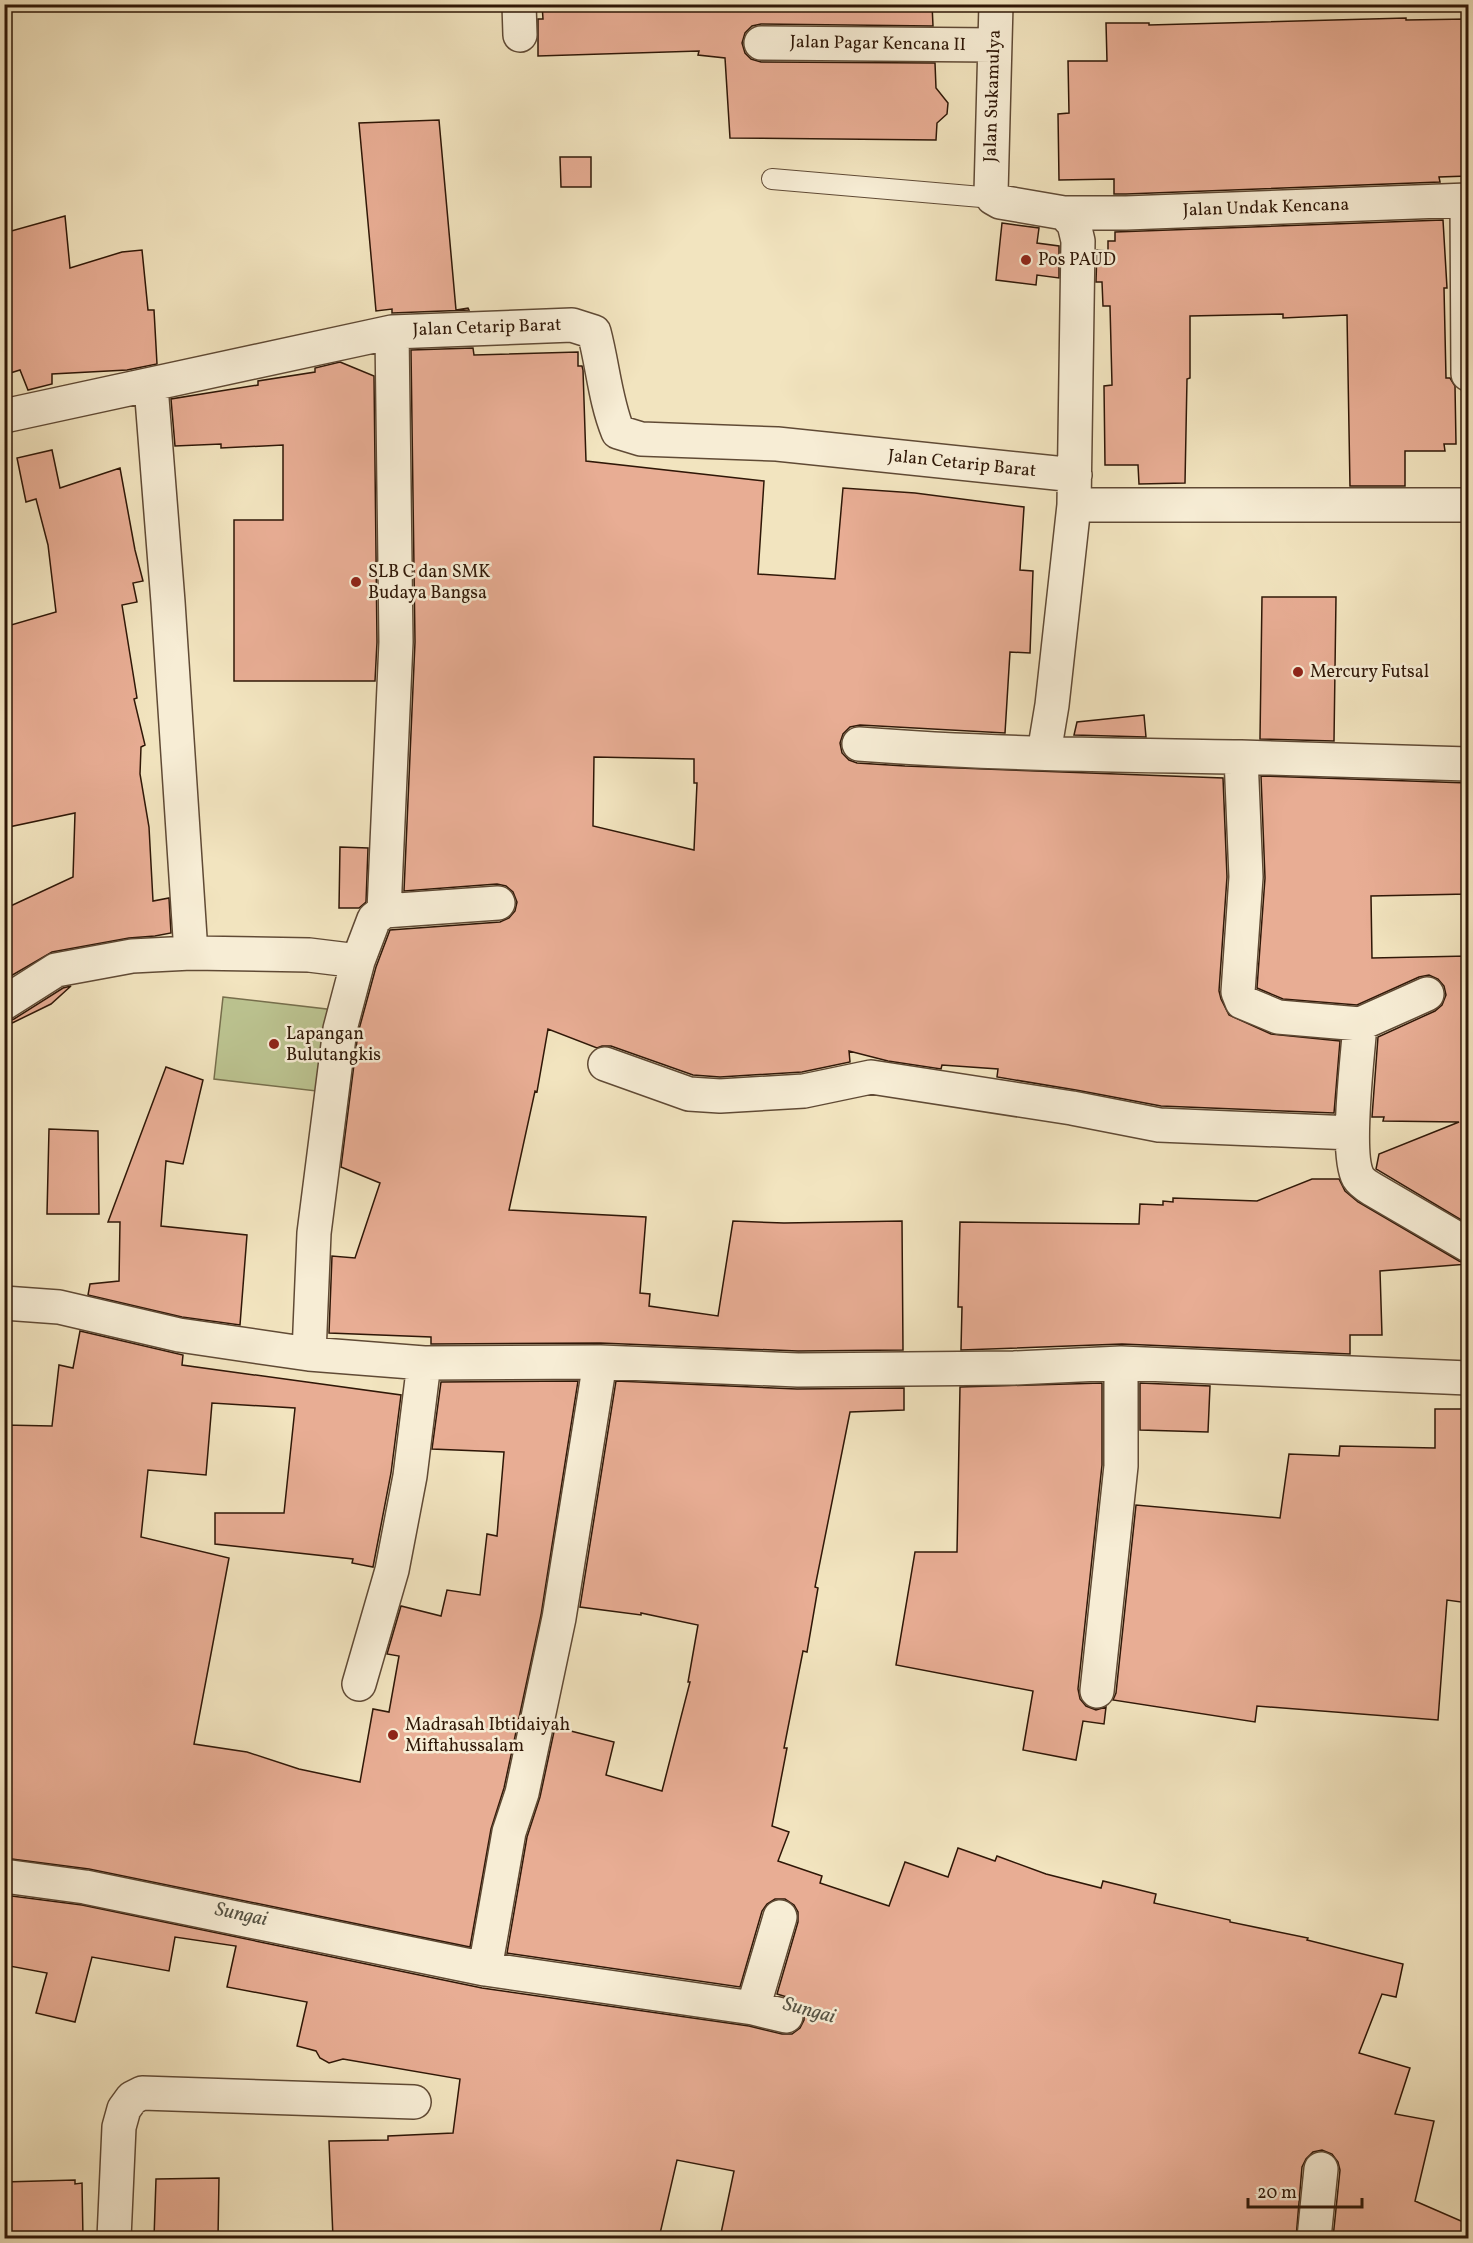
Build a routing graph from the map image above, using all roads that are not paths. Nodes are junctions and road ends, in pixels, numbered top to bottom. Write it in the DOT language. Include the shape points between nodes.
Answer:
graph roads {
  1 [pos="996,4"];
  2 [pos="761,43"];
  3 [pos="994,45"];
  4 [pos="772,179"];
  5 [pos="992,193"];
  6 [pos="1468,200"];
  7 [pos="1064,213"];
  8 [pos="392,332"];
  9 [pos="1468,374"];
  10 [pos="151,386"];
  11 [pos="4,416"];
  12 [pos="1075,490"];
  13 [pos="1468,505"];
  14 [pos="859,744"];
  15 [pos="1044,753"];
  16 [pos="1241,757"];
  17 [pos="1468,764"];
  18 [pos="498,903"];
  19 [pos="384,911"];
  20 [pos="191,953"];
  21 [pos="358,961"];
  22 [pos="1428,994"];
  23 [pos="4,1003"];
  24 [pos="1360,1024"];
  25 [pos="605,1064"];
  26 [pos="1352,1133"];
  27 [pos="1468,1245"];
  28 [pos="4,1303"];
  29 [pos="309,1354"];
  30 [pos="600,1362"];
  31 [pos="423,1363"];
  32 [pos="1121,1363"];
  33 [pos="1468,1378"];
  34 [pos="359,1684"];
  35 [pos="1097,1691"];
  36 [pos="4,1876"];
  37 [pos="780,1917"];
  38 [pos="485,1969"];
  39 [pos="753,2008"];
  40 [pos="786,2016"];
  41 [pos="414,2102"];
  42 [pos="1321,2169"];
  43 [pos="114,2238"];
  44 [pos="1314,2238"];
  1 -- 3 [label="street, Jalan Sukamulya"];
  2 -- 3 [label="street, Jalan Pagar Kencana II"];
  3 -- 5 [label="street, Jalan Sukamulya"];
  4 -- 5 [label="lane"];
  5 -- 7 [label="street, Jalan Undak Kencana" via="1000,202"];
  6 -- 7 [label="street, Jalan Undak Kencana"];
  6 -- 9 [label="street"];
  7 -- 12 [label="street" via="1074,224 1078,241"];
  8 -- 10 [label="street, Jalan Cetarip Barat"];
  8 -- 12 [label="street, Jalan Cetarip Barat" via="572,325 594,332 610,412 618,432 640,439 777,444"];
  8 -- 19 [label="street" via="396,642"];
  10 -- 11 [label="street, Jalan Cetarip Barat"];
  10 -- 20 [label="street"];
  12 -- 13 [label="street"];
  12 -- 15 [label="street" via="1053,705"];
  14 -- 15 [label="street"];
  15 -- 16 [label="street"];
  16 -- 17 [label="street"];
  16 -- 24 [label="street" via="1246,877 1238,992 1242,1002 1278,1017"];
  18 -- 19 [label="street"];
  19 -- 21 [label="street" via="374,919"];
  20 -- 21 [label="street" via="309,955"];
  20 -- 23 [label="street" via="132,956 56,970"];
  21 -- 29 [label="street" via="340,1029 314,1233"];
  22 -- 24 [label="street"];
  24 -- 26 [label="street"];
  25 -- 26 [label="street" via="689,1094 804,1091 872,1077 1159,1125"];
  26 -- 27 [label="street" via="1359,1179"];
  28 -- 29 [label="street" via="59,1307 179,1335"];
  29 -- 31 [label="street"];
  30 -- 31 [label="street"];
  30 -- 32 [label="street" via="798,1370"];
  30 -- 38 [label="street" via="559,1618 522,1793 509,1832"];
  31 -- 34 [label="street" via="410,1476 392,1570"];
  32 -- 33 [label="street"];
  32 -- 35 [label="street" via="1121,1466"];
  36 -- 38 [label="street" via="85,1887"];
  37 -- 39 [label="street"];
  38 -- 39 [label="street"];
  39 -- 40 [label="street"];
  41 -- 43 [label="street" via="142,2093 124,2109 119,2127"];
  42 -- 44 [label="street"];
}
